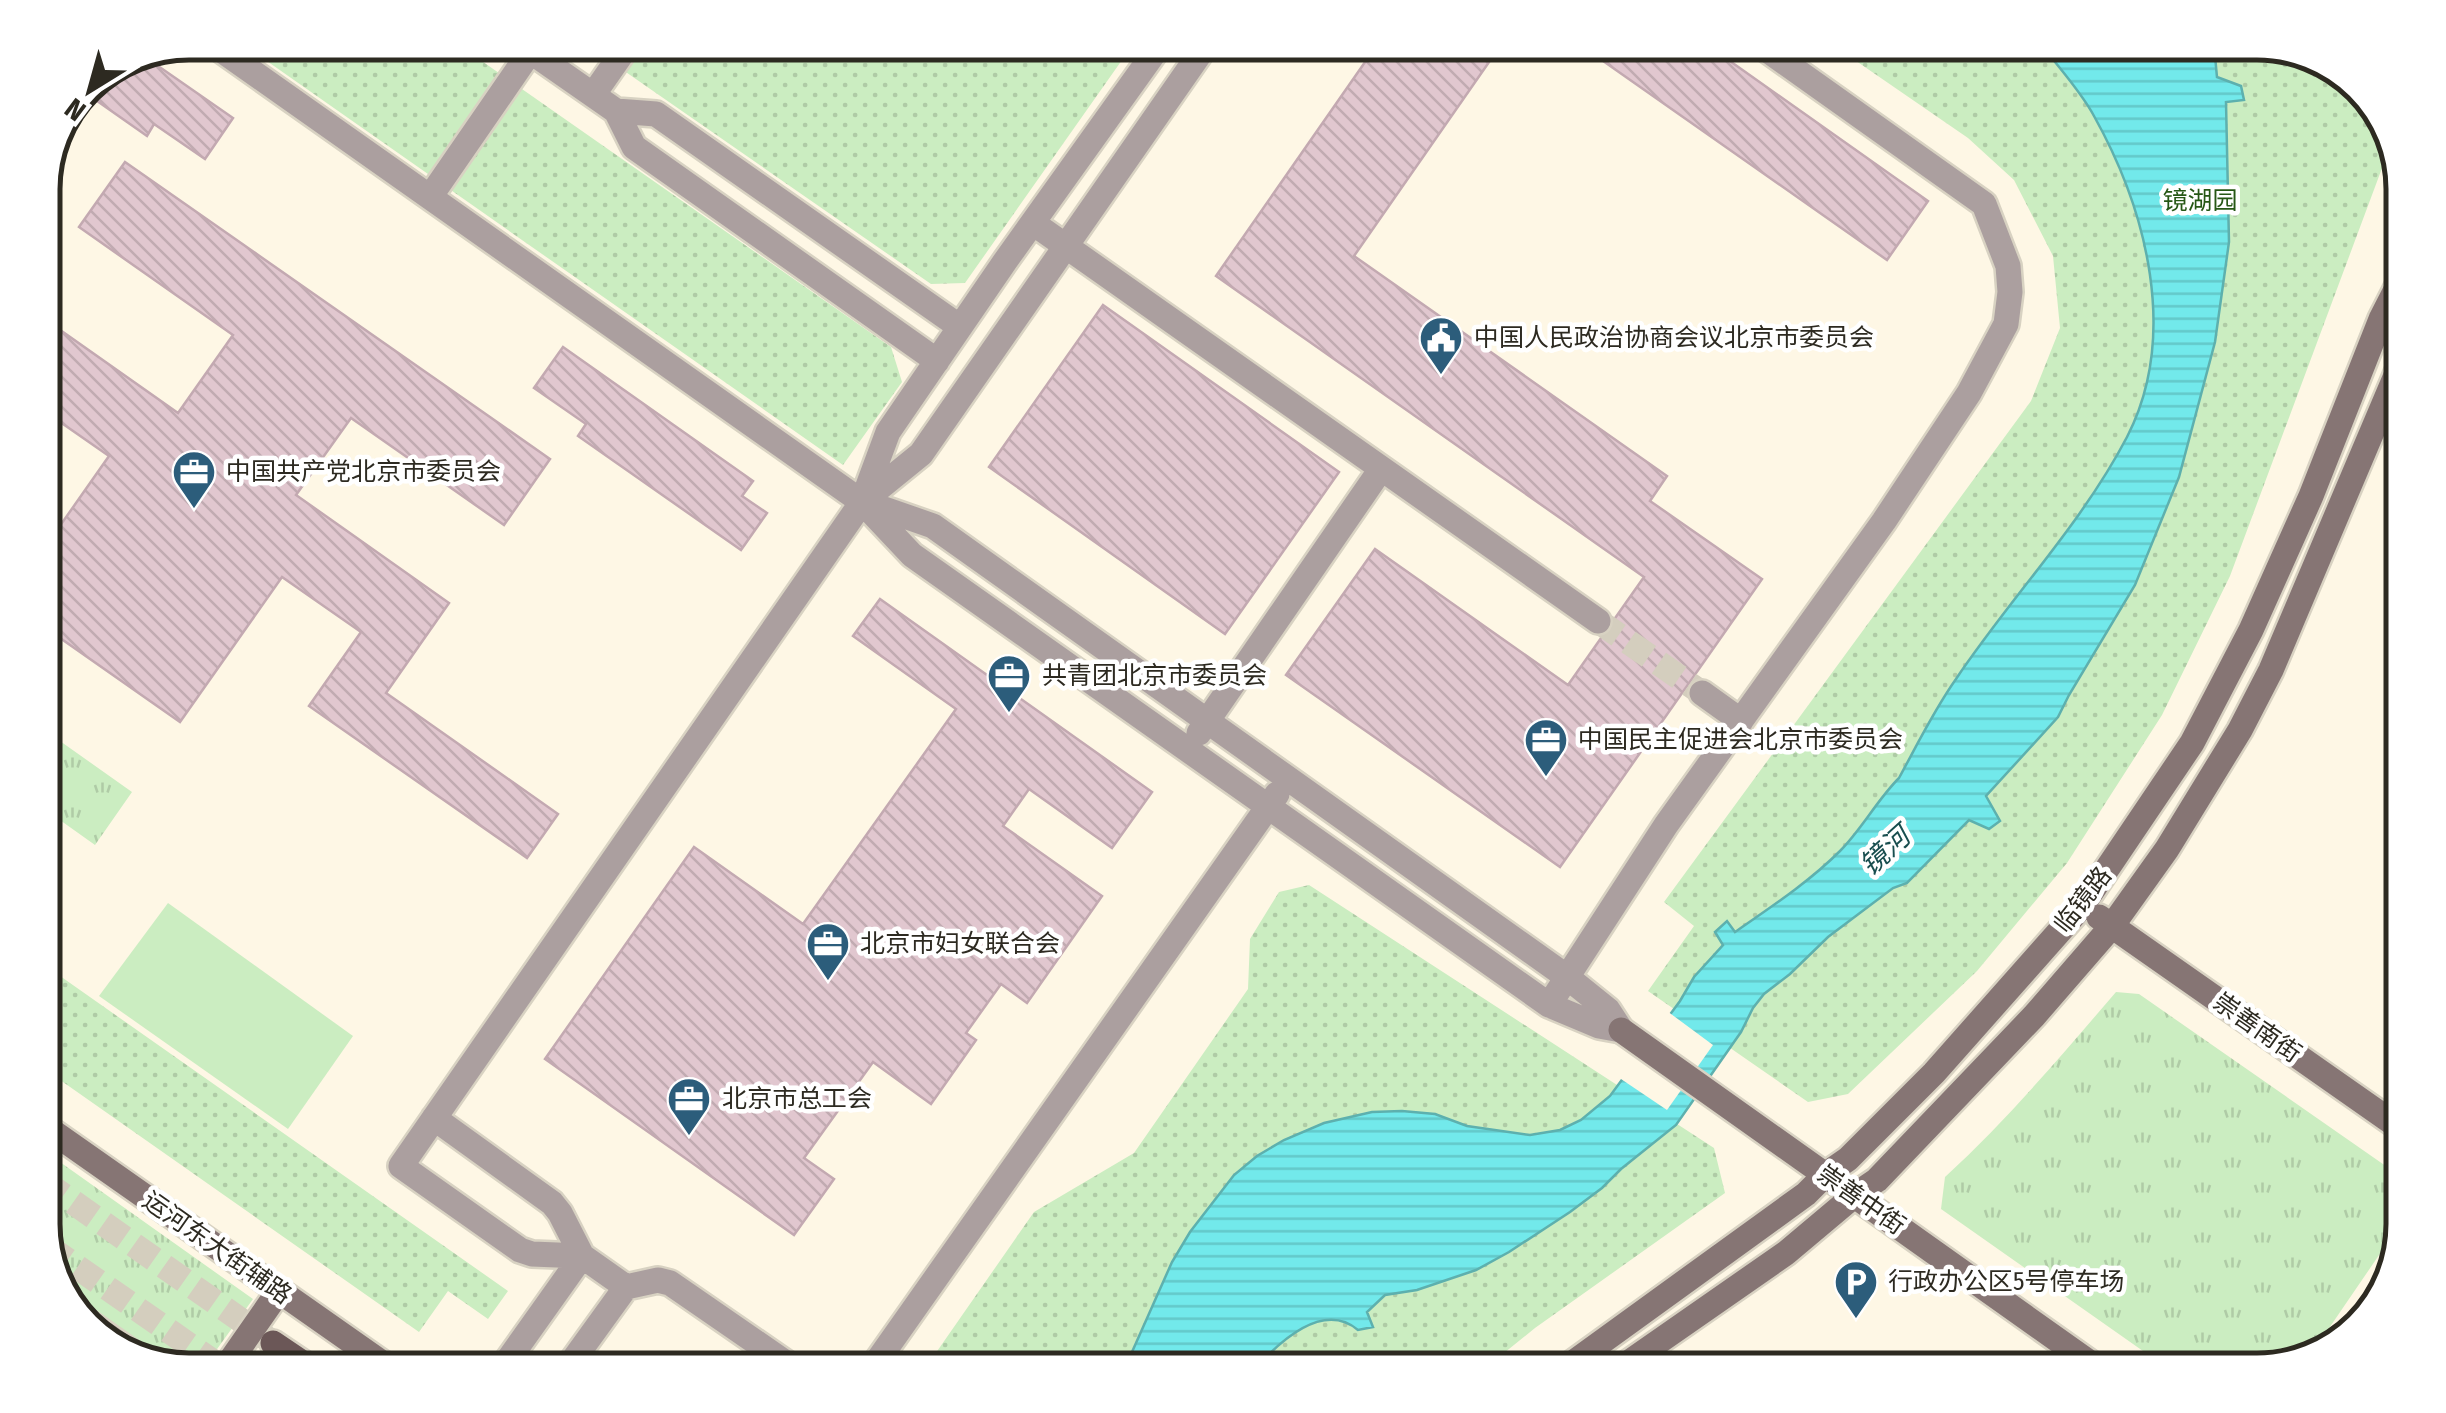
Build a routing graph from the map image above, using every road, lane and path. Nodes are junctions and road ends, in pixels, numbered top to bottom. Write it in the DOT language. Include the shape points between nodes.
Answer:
graph roads {
  1 [pos="236,60"];
  2 [pos="515,60"];
  3 [pos="542,60"];
  4 [pos="618,60"];
  5 [pos="1149,60"];
  6 [pos="1195,60"];
  7 [pos="1781,60"];
  8 [pos="593,96"];
  9 [pos="616,112"];
  10 [pos="430,197"];
  11 [pos="1033,223"];
  12 [pos="1065,247"];
  13 [pos="2386,311"];
  14 [pos="960,327"];
  15 [pos="937,360"];
  16 [pos="2386,400"];
  17 [pos="1381,469"];
  18 [pos="862,502"];
  19 [pos="1598,621"];
  20 [pos="1702,694"];
  21 [pos="1741,720"];
  22 [pos="1207,722"];
  23 [pos="1188,750"];
  24 [pos="1288,779"];
  25 [pos="1268,806"];
  26 [pos="2082,906"];
  27 [pos="2112,926"];
  28 [pos="1567,977"];
  29 [pos="1548,1005"];
  30 [pos="1621,1030"];
  31 [pos="2386,1117"];
  32 [pos="434,1118"];
  33 [pos="60,1137"];
  34 [pos="1826,1175"];
  35 [pos="1855,1195"];
  36 [pos="582,1256"];
  37 [pos="626,1287"];
  38 [pos="279,1291"];
  39 [pos="273,1343"];
  40 [pos="236,1353"];
  41 [pos="288,1353"];
  42 [pos="368,1353"];
  43 [pos="513,1353"];
  44 [pos="578,1353"];
  45 [pos="771,1353"];
  46 [pos="883,1353"];
  47 [pos="1587,1353"];
  48 [pos="1643,1353"];
  49 [pos="2075,1353"];
  1 -- 10 [label="street"];
  2 -- 10 [label="street"];
  3 -- 8 [label="street"];
  4 -- 8 [label="street"];
  5 -- 11 [label="street"];
  6 -- 12 [label="street"];
  7 -- 21 [label="street" via="1984,204 2008,266 2010,292 2006,324 1969,393"];
  8 -- 9 [label="street"];
  9 -- 14 [label="street" via="656,114"];
  9 -- 15 [label="street" via="634,147"];
  10 -- 18 [label="street"];
  11 -- 12 [label="street"];
  11 -- 14 [label="street"];
  12 -- 17 [label="street"];
  12 -- 18 [label="street" via="921,454"];
  13 -- 26 [label="street, 临镜路" via="2251,630 2192,742"];
  14 -- 15 [label="street"];
  15 -- 18 [label="street" via="888,432"];
  16 -- 27 [label="street, 临镜路" via="2240,730"];
  17 -- 19 [label="street"];
  17 -- 22 [label="street"];
  18 -- 22 [label="street" via="933,526"];
  18 -- 23 [label="street" via="912,555"];
  18 -- 32 [label="street"];
  20 -- 21 [label="street"];
  21 -- 28 [label="street"];
  22 -- 23 [label="street"];
  22 -- 24 [label="street"];
  23 -- 25 [label="street"];
  24 -- 25 [label="street"];
  24 -- 28 [label="street"];
  25 -- 29 [label="street"];
  25 -- 46 [label="street"];
  26 -- 27 [label="street, 崇善南街"];
  26 -- 34 [label="street, 临镜路" via="1934,1073"];
  27 -- 31 [label="street, 崇善南街"];
  27 -- 35 [label="street, 临镜路" via="2034,1016"];
  28 -- 29 [label="street"];
  28 -- 30 [label="street" via="1608,1010"];
  29 -- 30 [label="street"];
  30 -- 34 [label="street, 崇善中街"];
  32 -- 36 [label="street" via="552,1203"];
  32 -- 36 [label="street" via="401,1166 520,1250"];
  33 -- 38 [label="street, 运河东大街辅路"];
  34 -- 35 [label="street, 崇善中街"];
  34 -- 47 [label="street, 临镜路"];
  35 -- 48 [label="street, 临镜路" via="1786,1254"];
  35 -- 49 [label="street, 崇善中街"];
  36 -- 37 [label="street"];
  36 -- 43 [label="street"];
  37 -- 44 [label="street"];
  37 -- 45 [label="street" via="670,1283"];
  38 -- 40 [label="street"];
  38 -- 42 [label="street, 运河东大街辅路"];
  39 -- 41 [label="main road"];
}
